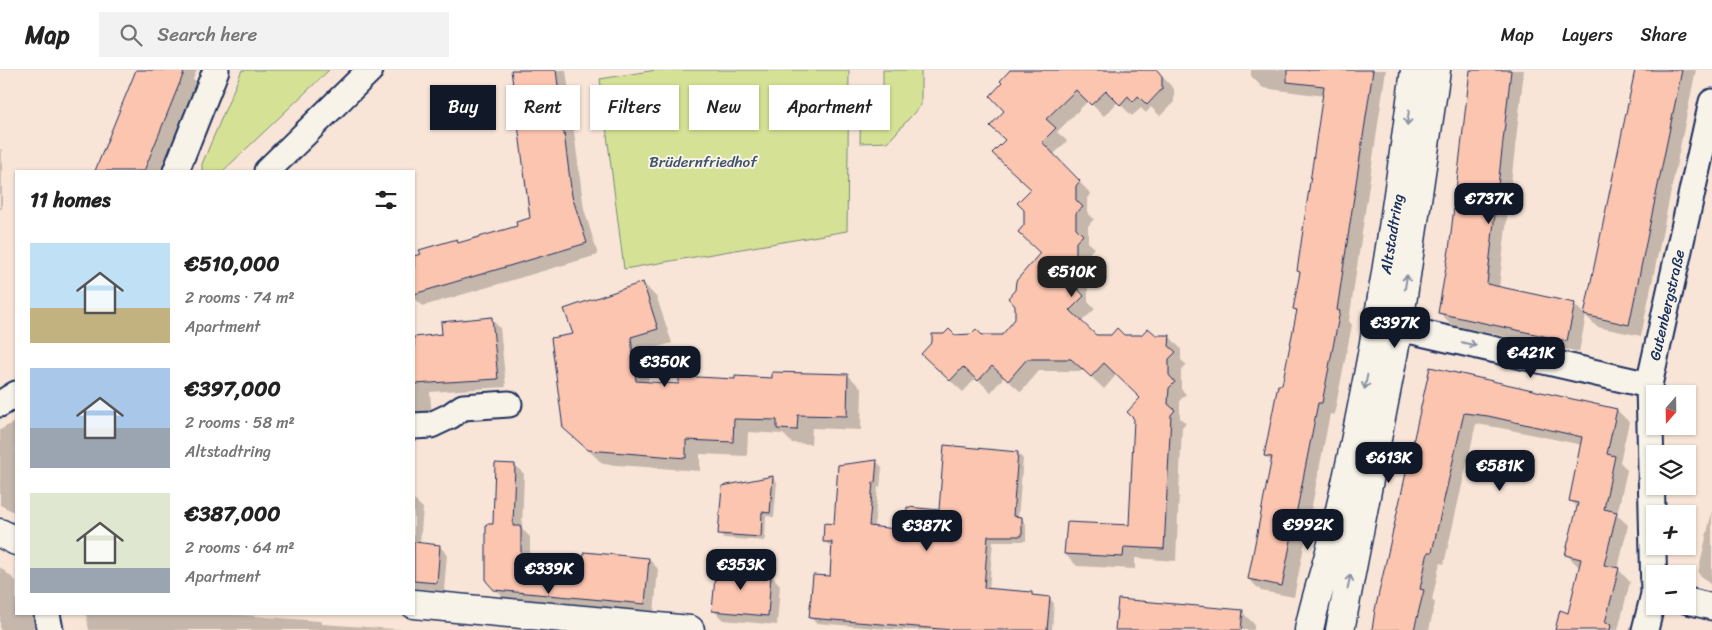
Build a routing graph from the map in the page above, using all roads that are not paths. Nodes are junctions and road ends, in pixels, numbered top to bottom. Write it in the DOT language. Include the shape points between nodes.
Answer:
graph roads {
  1 [pos="216,70"];
  2 [pos="370,70"];
  3 [pos="1415,70"];
  4 [pos="1436,70"];
  5 [pos="1712,102"];
  6 [pos="176,170"];
  7 [pos="267,170"];
  8 [pos="1387,328"];
  9 [pos="1649,385"];
  10 [pos="15,395"];
  11 [pos="0,404"];
  12 [pos="509,404"];
  13 [pos="415,426"];
  14 [pos="1650,435"];
  15 [pos="0,533"];
  16 [pos="15,540"];
  17 [pos="1653,565"];
  18 [pos="1696,603"];
  19 [pos="415,604"];
  20 [pos="1712,608"];
  21 [pos="47,615"];
  22 [pos="1649,615"];
  23 [pos="50,630"];
  24 [pos="690,630"];
  25 [pos="1308,630"];
  26 [pos="1340,630"];
  27 [pos="1646,630"];
  1 -- 6 [label="street"];
  2 -- 7 [label="street"];
  3 -- 8 [label="main road, Altstadtring, one-way" via="1400,182"];
  8 -- 4 [label="main road, Altstadtring, one-way" via="1422,174"];
  5 -- 9 [label="street, Gutenbergstraße"];
  8 -- 9 [label="street, one-way"];
  8 -- 25 [label="main road, Altstadtring, one-way"];
  26 -- 8 [label="main road, Altstadtring, one-way"];
  10 -- 11 [label="street"];
  12 -- 13 [label="street" via="463,407 431,425"];
  14 -- 17 [label="street, Gutenbergstraße"];
  15 -- 16 [label="main road"];
  18 -- 20 [label="street"];
  19 -- 24 [label="main road"];
  21 -- 23 [label="street"];
  22 -- 27 [label="street, Gutenbergstraße"];
}
